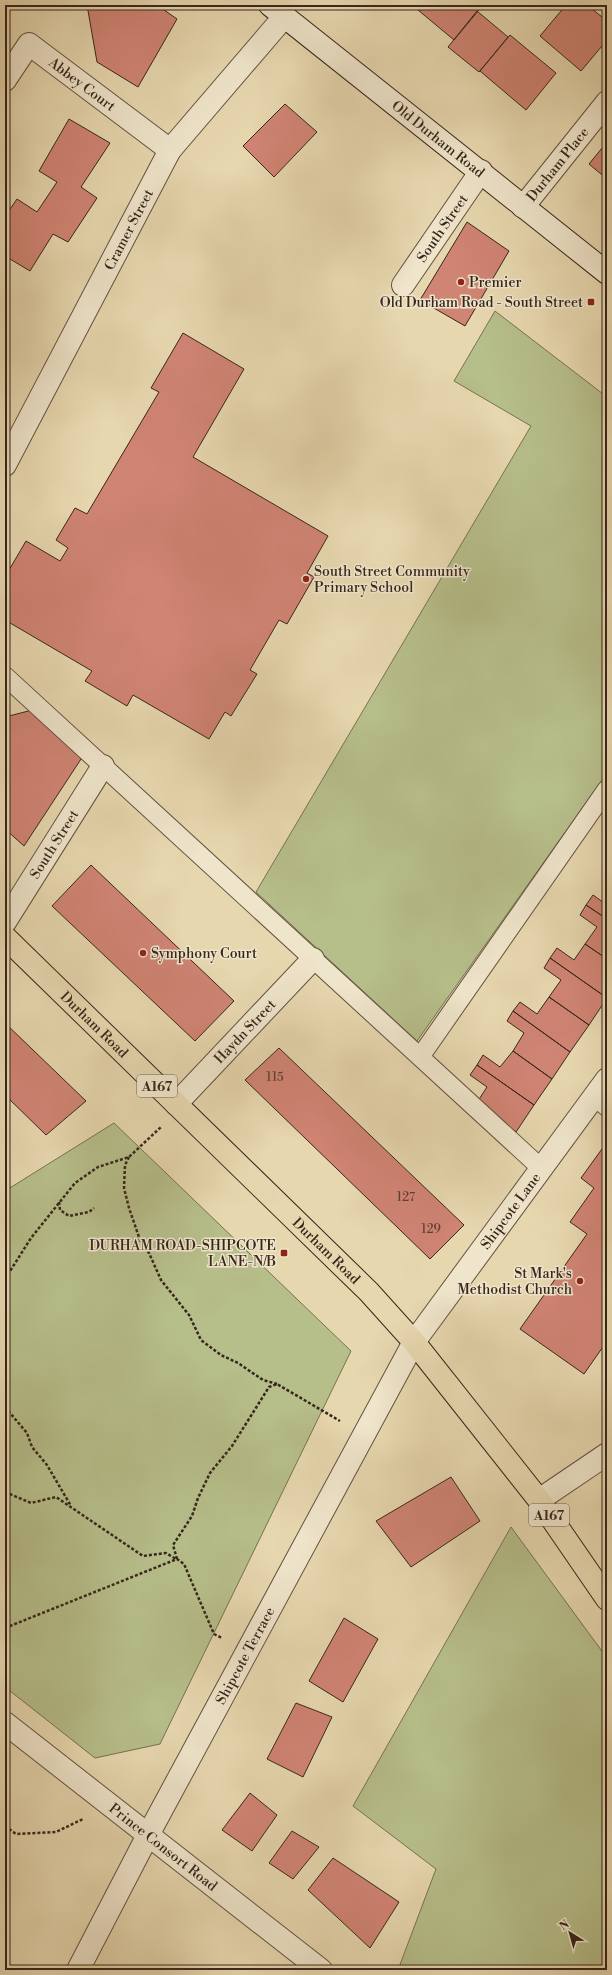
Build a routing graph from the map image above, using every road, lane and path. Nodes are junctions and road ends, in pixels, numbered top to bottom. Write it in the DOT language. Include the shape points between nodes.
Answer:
graph roads {
  1 [pos="277,11"];
  2 [pos="5,80"];
  3 [pos="607,102"];
  4 [pos="170,150"];
  5 [pos="481,171"];
  6 [pos="523,207"];
  7 [pos="607,273"];
  8 [pos="403,285"];
  9 [pos="5,465"];
  10 [pos="5,676"];
  11 [pos="103,766"];
  12 [pos="607,789"];
  13 [pos="5,922"];
  14 [pos="5,937"];
  15 [pos="313,959"];
  16 [pos="420,1057"];
  17 [pos="607,1079"];
  18 [pos="600,1102"];
  19 [pos="178,1106"];
  20 [pos="129,1157"];
  21 [pos="542,1169"];
  22 [pos="59,1202"];
  23 [pos="94,1208"];
  24 [pos="5,1279"];
  25 [pos="414,1342"];
  26 [pos="277,1384"];
  27 [pos="5,1407"];
  28 [pos="364,1435"];
  29 [pos="607,1454"];
  30 [pos="5,1492"];
  31 [pos="539,1500"];
  32 [pos="71,1506"];
  33 [pos="177,1559"];
  34 [pos="607,1599"];
  35 [pos="5,1628"];
  36 [pos="247,1652"];
  37 [pos="5,1723"];
  38 [pos="110,1806"];
  39 [pos="5,1826"];
  40 [pos="148,1835"];
  41 [pos="78,1970"];
  42 [pos="321,1970"];
  1 -- 4 [label="street, Cramer Street"];
  1 -- 5 [label="street, Old Durham Road"];
  2 -- 4 [label="street, Abbey Court" via="29,44"];
  3 -- 6 [label="street, Durham Place"];
  4 -- 9 [label="street, Cramer Street"];
  5 -- 6 [label="street, Old Durham Road"];
  5 -- 8 [label="street, South Street"];
  6 -- 7 [label="street, Old Durham Road"];
  10 -- 11 [label="lane"];
  11 -- 13 [label="street, South Street"];
  11 -- 15 [label="lane"];
  12 -- 16 [label="lane"];
  14 -- 19 [label="main road, Durham Road / A167"];
  15 -- 16 [label="lane"];
  15 -- 19 [label="street, Haydn Street"];
  16 -- 21 [label="lane"];
  17 -- 18 [label="street, Shipcote Lane"];
  18 -- 21 [label="street, Shipcote Lane"];
  19 -- 20 [label="path"];
  19 -- 25 [label="main road, Durham Road / A167" via="369,1292"];
  20 -- 22 [label="path" via="98,1167 75,1183"];
  20 -- 26 [label="path" via="125,1165 124,1188 129,1208 140,1240 161,1280 189,1315 201,1340 263,1380"];
  21 -- 25 [label="street, Shipcote Lane"];
  22 -- 23 [label="path" via="60,1210 69,1216 89,1212"];
  22 -- 24 [label="path"];
  25 -- 28 [label="street, Shipcote Terrace"];
  25 -- 31 [label="main road, Durham Road / A167"];
  26 -- 28 [label="path"];
  26 -- 33 [label="path" via="269,1387 232,1446 210,1473 192,1516 173,1545"];
  27 -- 32 [label="path" via="27,1433 32,1447"];
  28 -- 36 [label="street, Shipcote Terrace"];
  29 -- 31 [label="street"];
  30 -- 32 [label="path" via="31,1502 56,1497"];
  31 -- 34 [label="main road, Durham Road / A167"];
  32 -- 33 [label="path" via="143,1556 166,1553"];
  33 -- 35 [label="path"];
  33 -- 36 [label="path" via="184,1564 214,1634"];
  36 -- 40 [label="street, Shipcote Terrace"];
  37 -- 38 [label="street, Prince Consort Road"];
  38 -- 39 [label="path" via="56,1832 16,1834"];
  38 -- 40 [label="street, Prince Consort Road"];
  40 -- 41 [label="street, Shipcote Terrace"];
  40 -- 42 [label="street, Prince Consort Road"];
}
